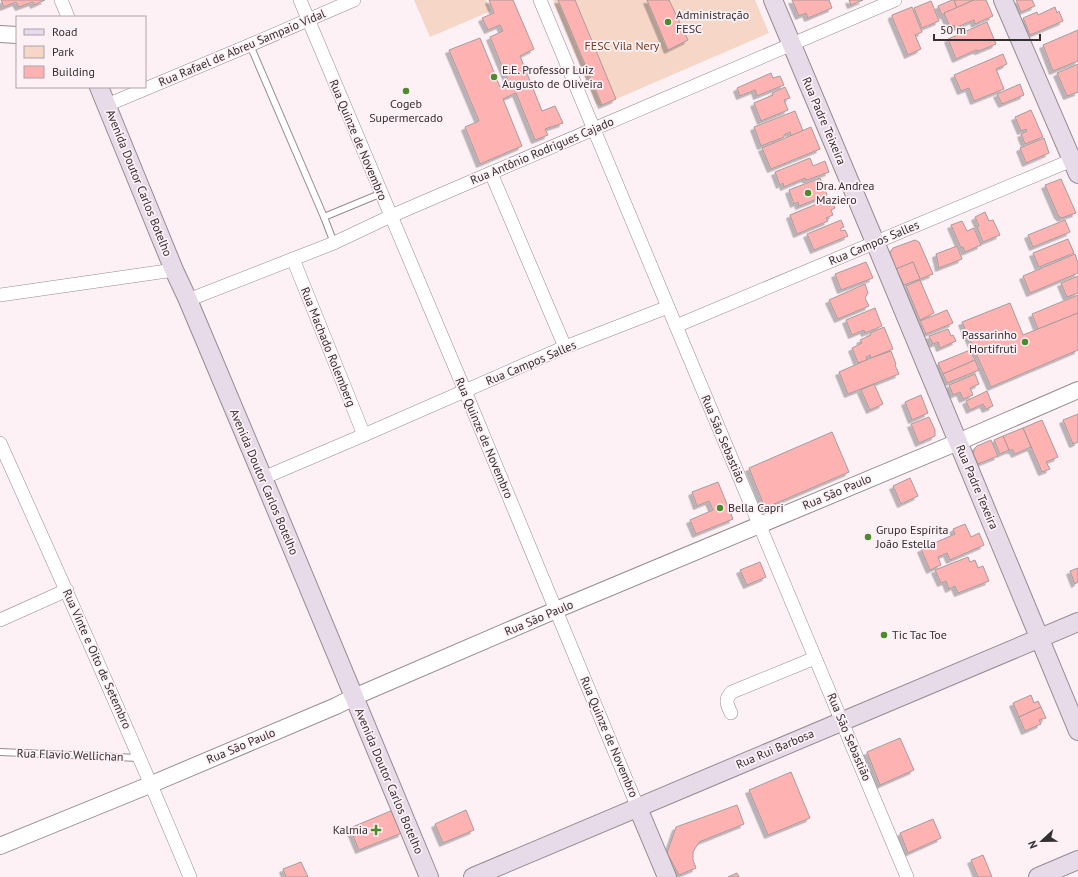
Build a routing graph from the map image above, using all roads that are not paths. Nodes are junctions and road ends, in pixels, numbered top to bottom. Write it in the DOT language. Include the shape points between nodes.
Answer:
graph roads {
  1 [pos="61,0"];
  2 [pos="300,0"];
  3 [pos="354,0"];
  4 [pos="540,0"];
  5 [pos="773,0"];
  6 [pos="895,0"];
  7 [pos="1003,0"];
  8 [pos="68,16"];
  9 [pos="308,20"];
  10 [pos="0,34"];
  11 [pos="16,35"];
  12 [pos="792,44"];
  13 [pos="250,45"];
  14 [pos="99,88"];
  15 [pos="107,105"];
  16 [pos="594,128"];
  17 [pos="1075,167"];
  18 [pos="491,173"];
  19 [pos="382,193"];
  20 [pos="391,216"];
  21 [pos="324,217"];
  22 [pos="875,242"];
  23 [pos="334,243"];
  24 [pos="293,259"];
  25 [pos="174,270"];
  26 [pos="0,295"];
  27 [pos="188,300"];
  28 [pos="668,307"];
  29 [pos="676,326"];
  30 [pos="566,347"];
  31 [pos="1078,390"];
  32 [pos="465,391"];
  33 [pos="364,435"];
  34 [pos="958,442"];
  35 [pos="0,443"];
  36 [pos="263,478"];
  37 [pos="759,525"];
  38 [pos="67,590"];
  39 [pos="556,610"];
  40 [pos="0,620"];
  41 [pos="1078,622"];
  42 [pos="1040,638"];
  43 [pos="815,658"];
  44 [pos="354,697"];
  45 [pos="731,714"];
  46 [pos="842,721"];
  47 [pos="1078,731"];
  48 [pos="0,752"];
  49 [pos="140,758"];
  50 [pos="152,784"];
  51 [pos="638,808"];
  52 [pos="0,846"];
  53 [pos="1078,860"];
  54 [pos="190,877"];
  55 [pos="430,877"];
  56 [pos="473,877"];
  57 [pos="667,877"];
  58 [pos="907,877"];
  59 [pos="1038,877"];
  1 -- 8 [label="street"];
  2 -- 9 [label="street, Rua Quinze de Novembro"];
  3 -- 9 [label="street, Rua Rafael de Abreu Sampaio Vidal"];
  4 -- 16 [label="street, Rua São Sebastião"];
  5 -- 12 [label="main road, Rua Padre Teixeira"];
  6 -- 12 [label="street, Rua Antônio Rodrigues Cajado"];
  7 -- 17 [label="main road"];
  9 -- 13 [label="street, Rua Rafael de Abreu Sampaio Vidal"];
  9 -- 19 [label="street, Rua Quinze de Novembro"];
  10 -- 11 [label="street"];
  12 -- 16 [label="street, Rua Antônio Rodrigues Cajado"];
  12 -- 22 [label="main road, Rua Padre Teixeira"];
  13 -- 15 [label="street, Rua Rafael de Abreu Sampaio Vidal"];
  13 -- 21 [label="lane"];
  14 -- 15 [label="main road, Avenida Doutor Carlos Botelho"];
  15 -- 25 [label="main road, Avenida Doutor Carlos Botelho"];
  16 -- 18 [label="street, Rua Antônio Rodrigues Cajado"];
  16 -- 28 [label="street, Rua São Sebastião"];
  17 -- 22 [label="street, Rua Campos Salles"];
  18 -- 20 [label="street, Rua Antônio Rodrigues Cajado"];
  18 -- 30 [label="street"];
  19 -- 20 [label="street, Rua Quinze de Novembro"];
  19 -- 21 [label="lane"];
  20 -- 23 [label="street, Rua Antônio Rodrigues Cajado"];
  20 -- 32 [label="street, Rua Quinze de Novembro"];
  21 -- 23 [label="lane"];
  22 -- 29 [label="street, Rua Campos Salles"];
  22 -- 34 [label="main road, Rua Padre Texeira"];
  23 -- 24 [label="street, Rua Antônio Rodrigues Cajado"];
  24 -- 27 [label="street, Rua Antônio Rodrigues Cajado"];
  24 -- 33 [label="street, Rua Machado Rolemberg"];
  25 -- 26 [label="street"];
  25 -- 27 [label="main road, Avenida Doutor Carlos Botelho"];
  27 -- 36 [label="main road, Avenida Doutor Carlos Botelho"];
  28 -- 29 [label="street, Rua São Sebastião"];
  28 -- 30 [label="street, Rua Campos Salles"];
  29 -- 37 [label="street, Rua São Sebastião"];
  30 -- 32 [label="street, Rua Campos Salles"];
  31 -- 34 [label="street, Rua São Paulo"];
  32 -- 33 [label="street, Rua Campos Salles"];
  32 -- 39 [label="street, Rua Quinze de Novembro"];
  33 -- 36 [label="street, Rua Campos Salles"];
  34 -- 37 [label="street, Rua São Paulo"];
  34 -- 42 [label="main road, Rua Padre Texeira"];
  35 -- 38 [label="street, Rua Vinte e Oito de Setembro"];
  36 -- 44 [label="main road, Avenida Doutor Carlos Botelho"];
  37 -- 39 [label="street, Rua São Paulo"];
  37 -- 43 [label="street, Rua São Sebastião"];
  38 -- 40 [label="street"];
  38 -- 49 [label="street, Rua Vinte e Oito de Setembro"];
  39 -- 44 [label="street, Rua São Paulo"];
  39 -- 51 [label="street, Rua Quinze de Novembro"];
  41 -- 42 [label="main road, Rua Rui Barbosa"];
  42 -- 46 [label="main road, Rua Rui Barbosa"];
  42 -- 47 [label="main road, Rua Padre Texeira"];
  43 -- 45 [label="street" via="732,692 727,699"];
  43 -- 46 [label="street, Rua São Sebastião"];
  44 -- 50 [label="street, Rua São Paulo"];
  44 -- 55 [label="main road, Avenida Doutor Carlos Botelho"];
  46 -- 51 [label="main road, Rua Rui Barbosa"];
  46 -- 58 [label="street, Rua São Sebastião"];
  48 -- 49 [label="lane, Rua Flavio Wellichan"];
  49 -- 50 [label="street, Rua Vinte e Oito de Setembro"];
  50 -- 52 [label="street, Rua São Paulo"];
  50 -- 54 [label="street, Rua Vinte e Oito de Setembro"];
  51 -- 56 [label="main road, Rua Rui Barbosa"];
  51 -- 57 [label="main road, Rua Quinze de Novembro"];
  53 -- 59 [label="main road"];
}
